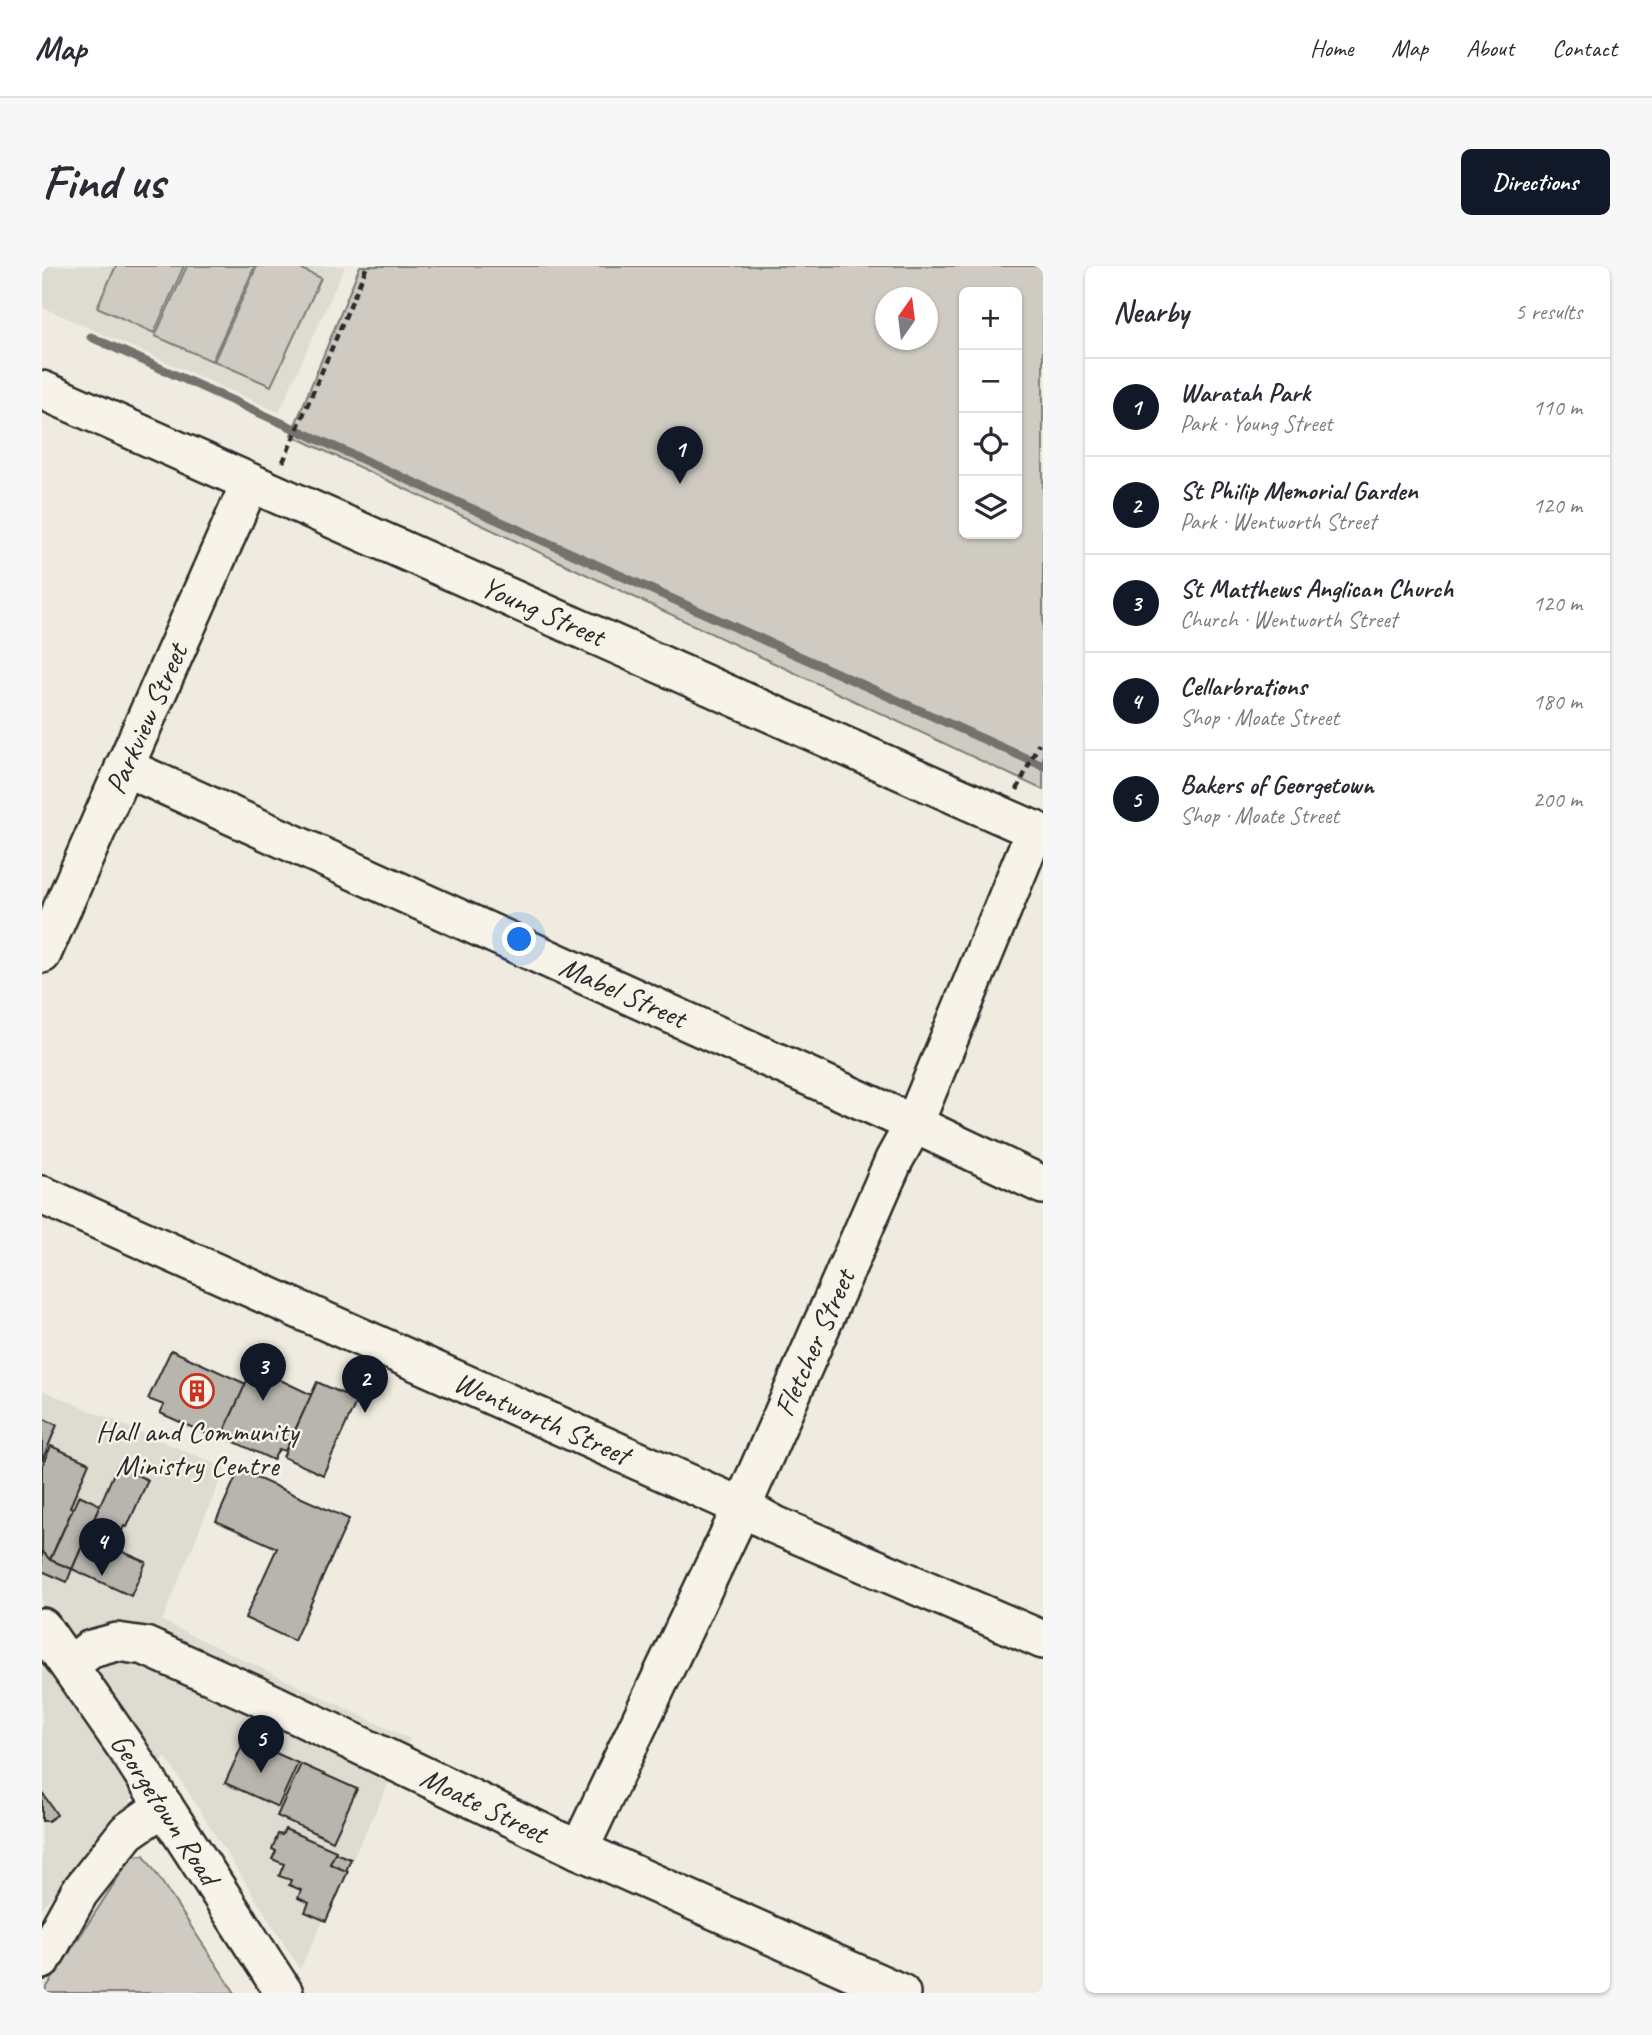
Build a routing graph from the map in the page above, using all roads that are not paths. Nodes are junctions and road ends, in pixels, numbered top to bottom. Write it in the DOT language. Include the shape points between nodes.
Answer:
graph roads {
  1 [pos="42,390"];
  2 [pos="250,483"];
  3 [pos="124,767"];
  4 [pos="1039,832"];
  5 [pos="42,954"];
  6 [pos="914,1124"];
  7 [pos="1043,1185"];
  8 [pos="42,1195"];
  9 [pos="742,1507"];
  10 [pos="42,1627"];
  11 [pos="1043,1640"];
  12 [pos="69,1665"];
  13 [pos="164,1806"];
  14 [pos="579,1850"];
  15 [pos="42,1960"];
  16 [pos="284,1993"];
  17 [pos="901,1993"];
  1 -- 2 [label="street, Young Street"];
  2 -- 3 [label="street, Parkview Street"];
  2 -- 4 [label="street, Young Street"];
  3 -- 5 [label="street, Parkview Street"];
  3 -- 6 [label="street, Mabel Street"];
  4 -- 6 [label="street, Fletcher Street"];
  6 -- 7 [label="street, Mabel Street"];
  6 -- 9 [label="street, Fletcher Street"];
  8 -- 9 [label="street, Wentworth Street"];
  9 -- 11 [label="street, Wentworth Street"];
  9 -- 14 [label="street, Fletcher Street"];
  10 -- 12 [label="street, Georgetown Road"];
  12 -- 13 [label="street, Georgetown Road"];
  12 -- 14 [label="street, Moate Street" via="92,1648 117,1642 145,1646"];
  13 -- 15 [label="street" via="127,1832 79,1893"];
  13 -- 16 [label="street, Georgetown Road"];
  14 -- 17 [label="street, Moate Street"];
}
